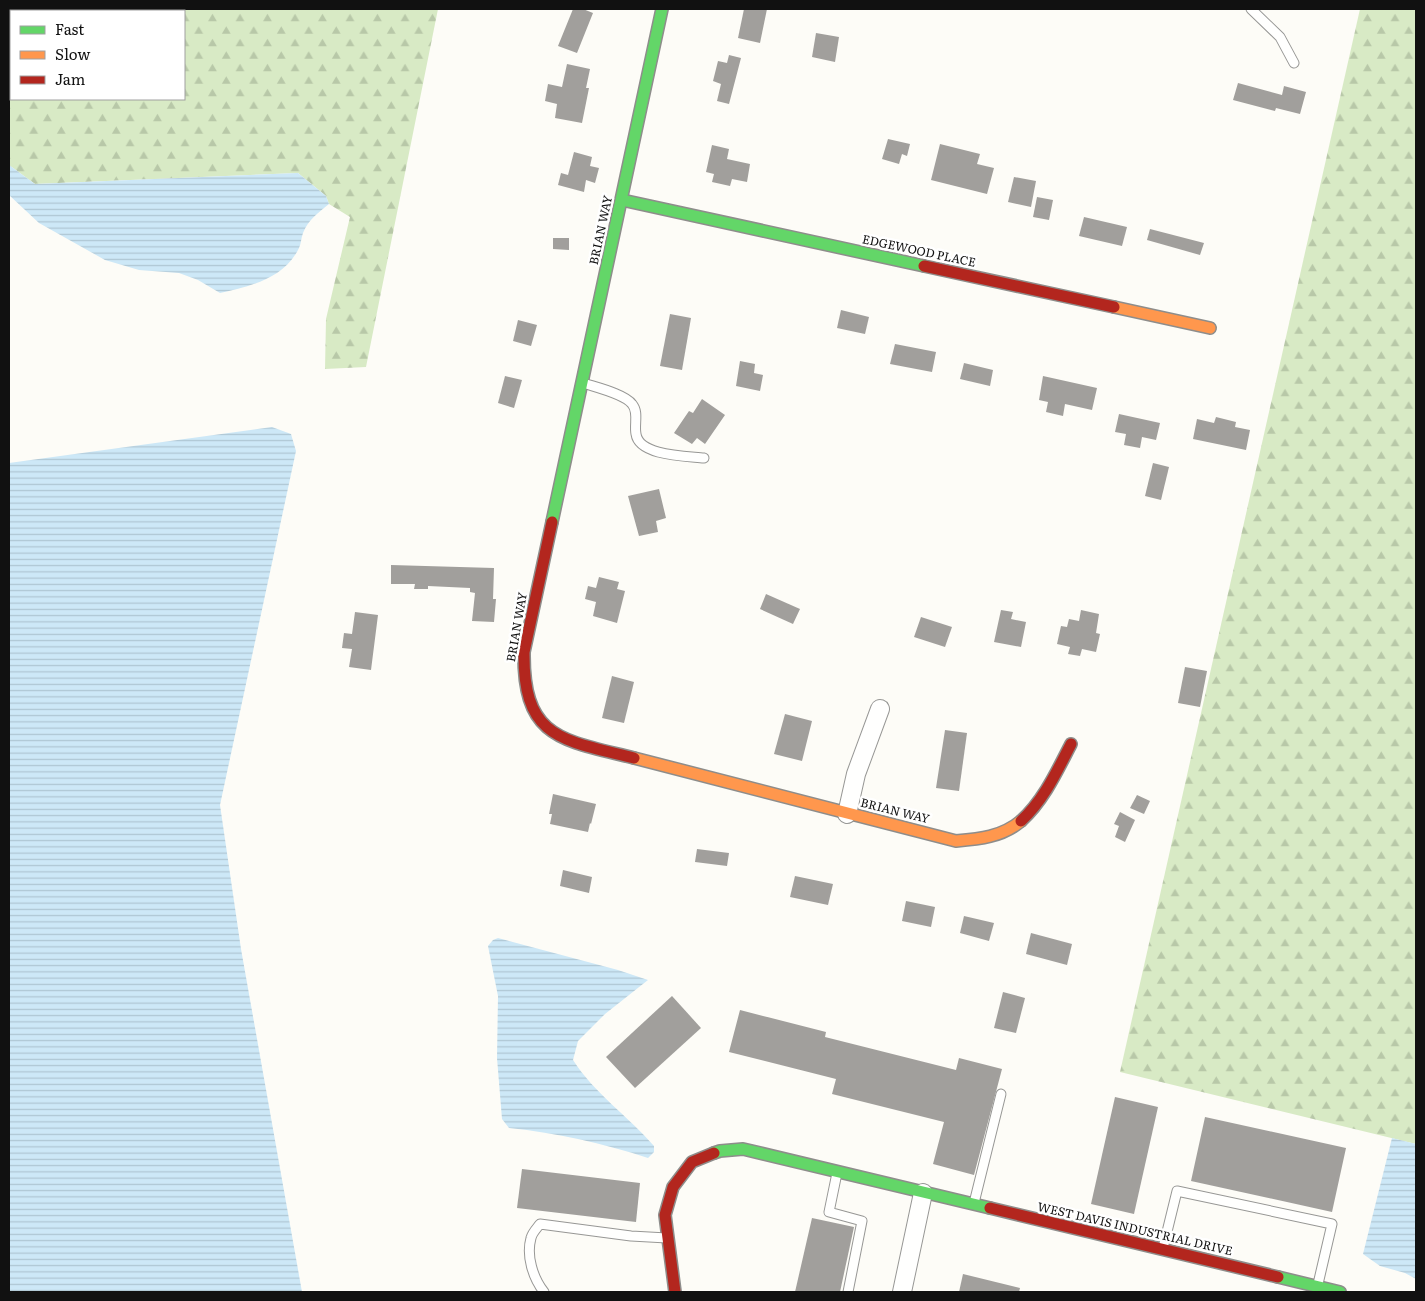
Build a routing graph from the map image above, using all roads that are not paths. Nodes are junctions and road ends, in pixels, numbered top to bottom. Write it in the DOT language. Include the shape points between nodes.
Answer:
graph roads {
  1 [pos="662,9"];
  2 [pos="1251,9"];
  3 [pos="1294,63"];
  4 [pos="622,200"];
  5 [pos="1210,328"];
  6 [pos="583,383"];
  7 [pos="704,458"];
  8 [pos="880,709"];
  9 [pos="1071,744"];
  10 [pos="847,814"];
  11 [pos="1001,1094"];
  12 [pos="838,1172"];
  13 [pos="924,1194"];
  14 [pos="974,1205"];
  15 [pos="668,1238"];
  16 [pos="1162,1250"];
  17 [pos="1318,1287"];
  18 [pos="544,1292"];
  19 [pos="675,1292"];
  20 [pos="848,1292"];
  21 [pos="902,1292"];
  22 [pos="1340,1292"];
  1 -- 4 [label="street, BRIAN WAY"];
  2 -- 3 [label="lane" via="1280,37"];
  4 -- 5 [label="street, EDGEWOOD PLACE"];
  4 -- 6 [label="street, BRIAN WAY"];
  6 -- 7 [label="lane" via="627,399 632,404 636,411 637,438 643,446 658,452"];
  6 -- 10 [label="street, BRIAN WAY" via="524,652 523,672 532,711 556,734 585,747"];
  8 -- 10 [label="street" via="856,774"];
  9 -- 10 [label="street, BRIAN WAY" via="1034,809 1019,824 989,838 956,840"];
  11 -- 14 [label="lane"];
  12 -- 13 [label="street, WEST DAVIS INDUSTRIAL DRIVE"];
  12 -- 15 [label="street, WEST DAVIS INDUSTRIAL DRIVE" via="743,1149 720,1151 692,1162 673,1187 665,1215"];
  12 -- 20 [label="lane" via="830,1212 862,1221"];
  13 -- 14 [label="street, WEST DAVIS INDUSTRIAL DRIVE"];
  13 -- 21 [label="street"];
  14 -- 16 [label="street, WEST DAVIS INDUSTRIAL DRIVE"];
  15 -- 18 [label="lane" via="540,1224 531,1236 529,1257"];
  15 -- 19 [label="street, WEST DAVIS INDUSTRIAL DRIVE"];
  16 -- 17 [label="street, WEST DAVIS INDUSTRIAL DRIVE"];
  16 -- 17 [label="lane" via="1177,1190 1332,1224"];
  17 -- 22 [label="street, WEST DAVIS INDUSTRIAL DRIVE"];
}
